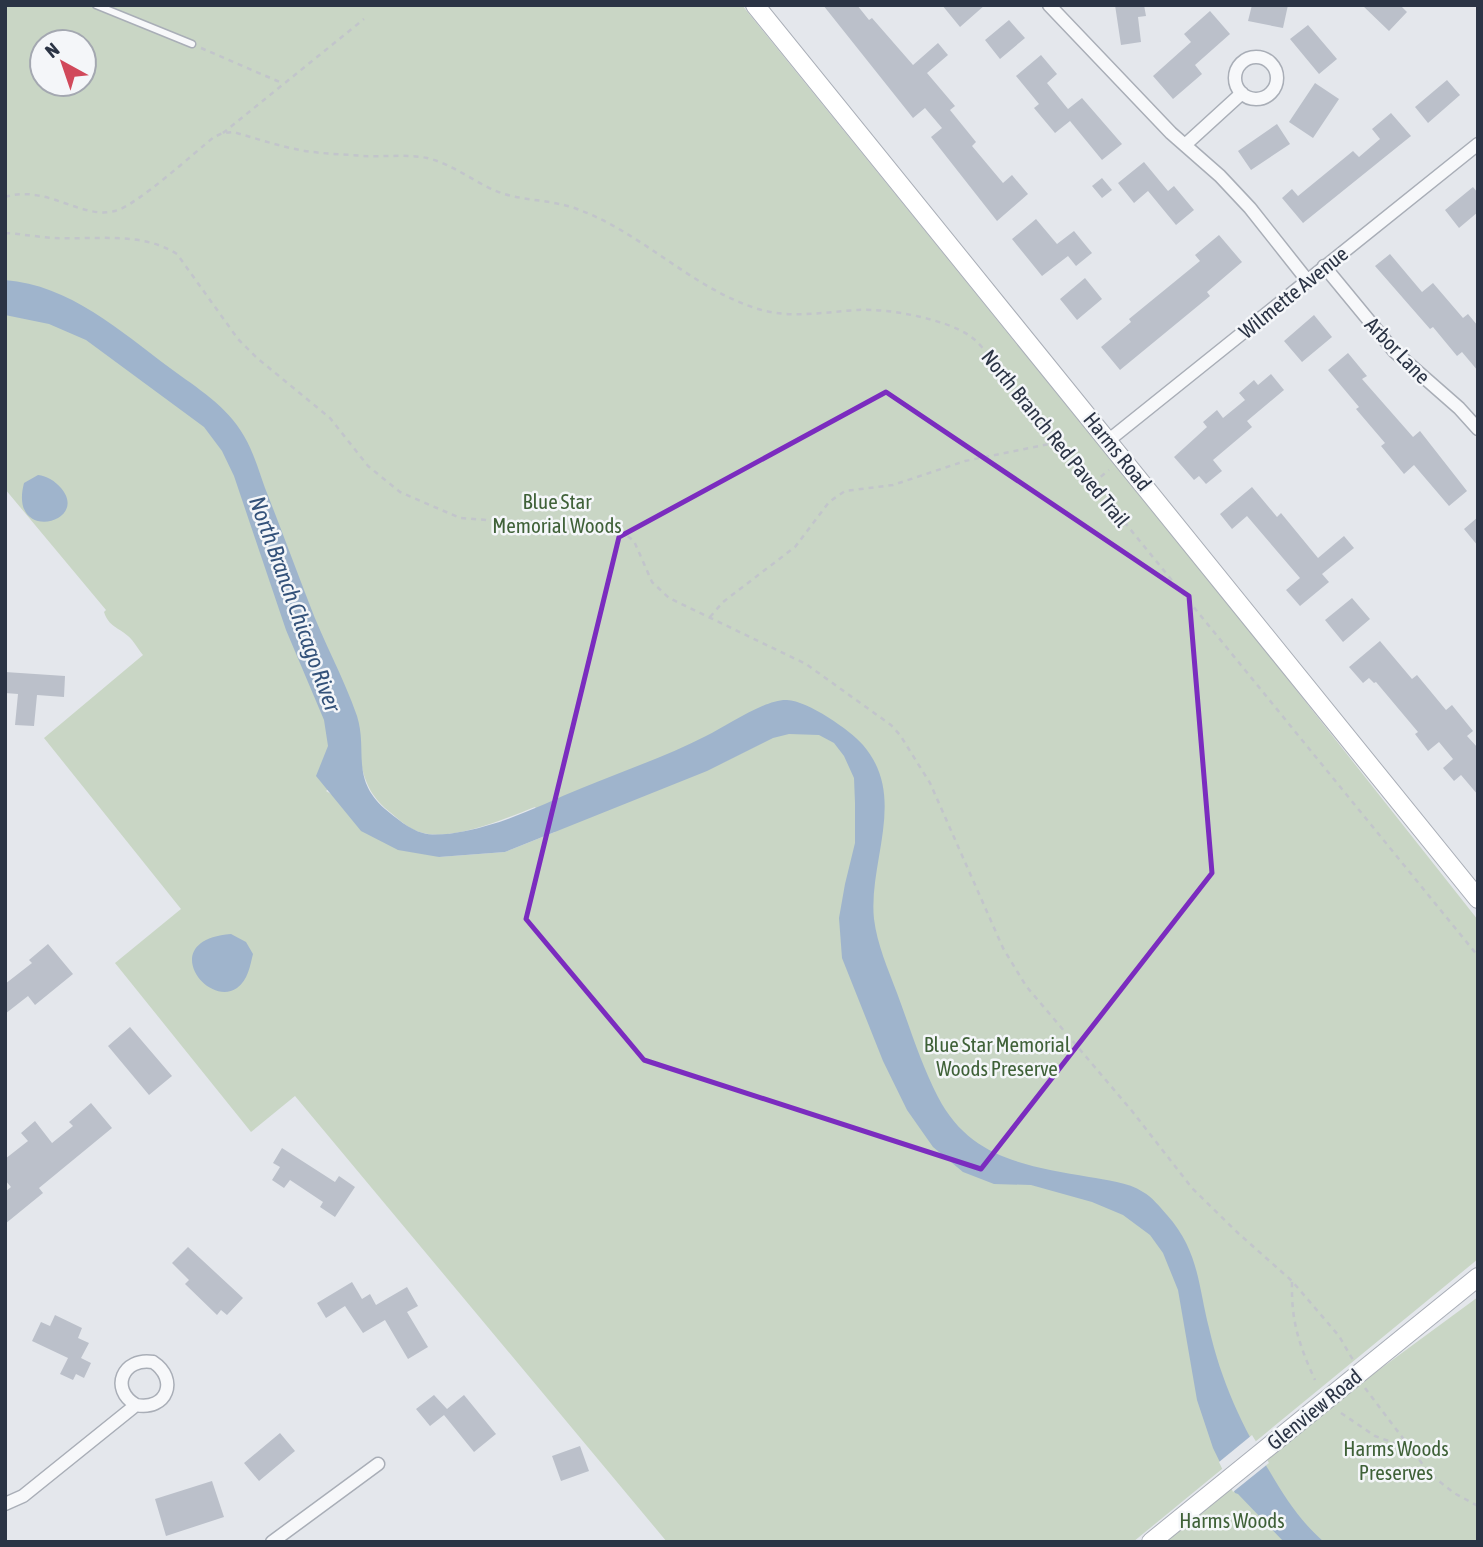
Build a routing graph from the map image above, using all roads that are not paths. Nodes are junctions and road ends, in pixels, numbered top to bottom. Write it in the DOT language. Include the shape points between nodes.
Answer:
graph roads {
  1 [pos="96,5"];
  2 [pos="755,5"];
  3 [pos="1053,6"];
  4 [pos="192,44"];
  5 [pos="1242,93"];
  6 [pos="1185,145"];
  7 [pos="1478,145"];
  8 [pos="1324,266"];
  9 [pos="1307,280"];
  10 [pos="1478,429"];
  11 [pos="1109,440"];
  12 [pos="1478,899"];
  13 [pos="1478,1277"];
  14 [pos="136,1405"];
  15 [pos="378,1464"];
  16 [pos="5,1504"];
  17 [pos="272,1542"];
  18 [pos="1151,1542"];
  1 -- 4 [label="lane"];
  2 -- 11 [label="main road, Harms Road"];
  3 -- 6 [label="street"];
  5 -- 6 [label="street"];
  6 -- 9 [label="street" via="1250,208"];
  7 -- 8 [label="street, Wilmette Avenue"];
  8 -- 9 [label="street, Wilmette Avenue"];
  8 -- 10 [label="street, Arbor Lane" via="1394,351"];
  9 -- 11 [label="street, Wilmette Avenue"];
  11 -- 12 [label="main road, Harms Road"];
  13 -- 18 [label="main road, Glenview Road"];
  14 -- 16 [label="street" via="23,1496"];
  15 -- 17 [label="street"];
}
